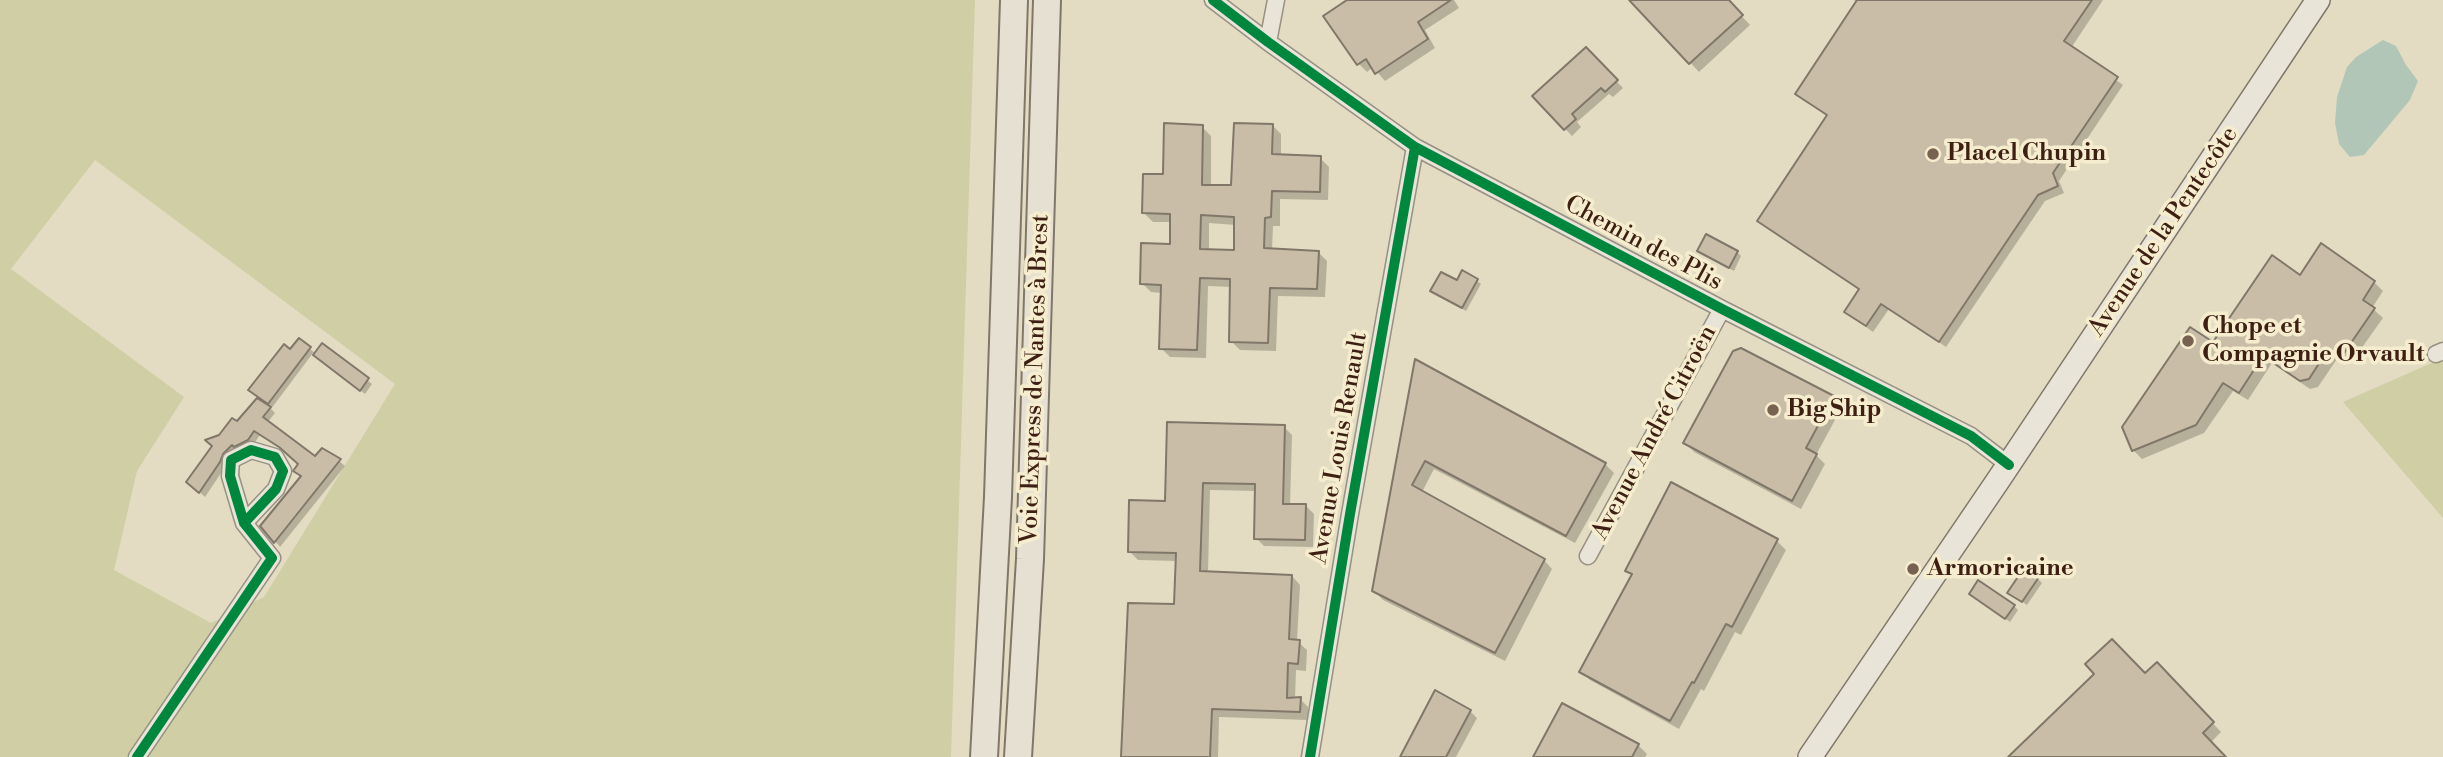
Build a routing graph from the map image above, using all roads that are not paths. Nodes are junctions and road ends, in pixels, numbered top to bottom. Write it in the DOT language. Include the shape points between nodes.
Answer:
graph roads {
  1 [pos="1014,0"];
  2 [pos="1047,0"];
  3 [pos="1213,0"];
  4 [pos="1276,0"];
  5 [pos="2318,0"];
  6 [pos="1268,42"];
  7 [pos="1415,147"];
  8 [pos="1722,309"];
  9 [pos="2009,465"];
  10 [pos="244,523"];
  11 [pos="1588,556"];
  12 [pos="137,757"];
  13 [pos="985,757"];
  14 [pos="1018,757"];
  15 [pos="1310,757"];
  16 [pos="1810,757"];
  1 -- 13 [label="highway, Voie Express de Nantes à Brest"];
  2 -- 14 [label="highway, Voie Express de Nantes à Brest" via="1030,559"];
  3 -- 6 [label="street, Chemin des Plis"];
  4 -- 6 [label="street"];
  5 -- 9 [label="main road, Avenue de la Pentecôte"];
  6 -- 7 [label="street, Chemin des Plis"];
  7 -- 8 [label="street, Chemin des Plis"];
  7 -- 15 [label="street, Avenue Louis Renault"];
  8 -- 9 [label="street, Chemin des Plis" via="1971,436"];
  8 -- 11 [label="street, Avenue André Citroën"];
  9 -- 16 [label="main road, Avenue de la Pentecôte"];
  10 -- 12 [label="street" via="272,558"];
}
